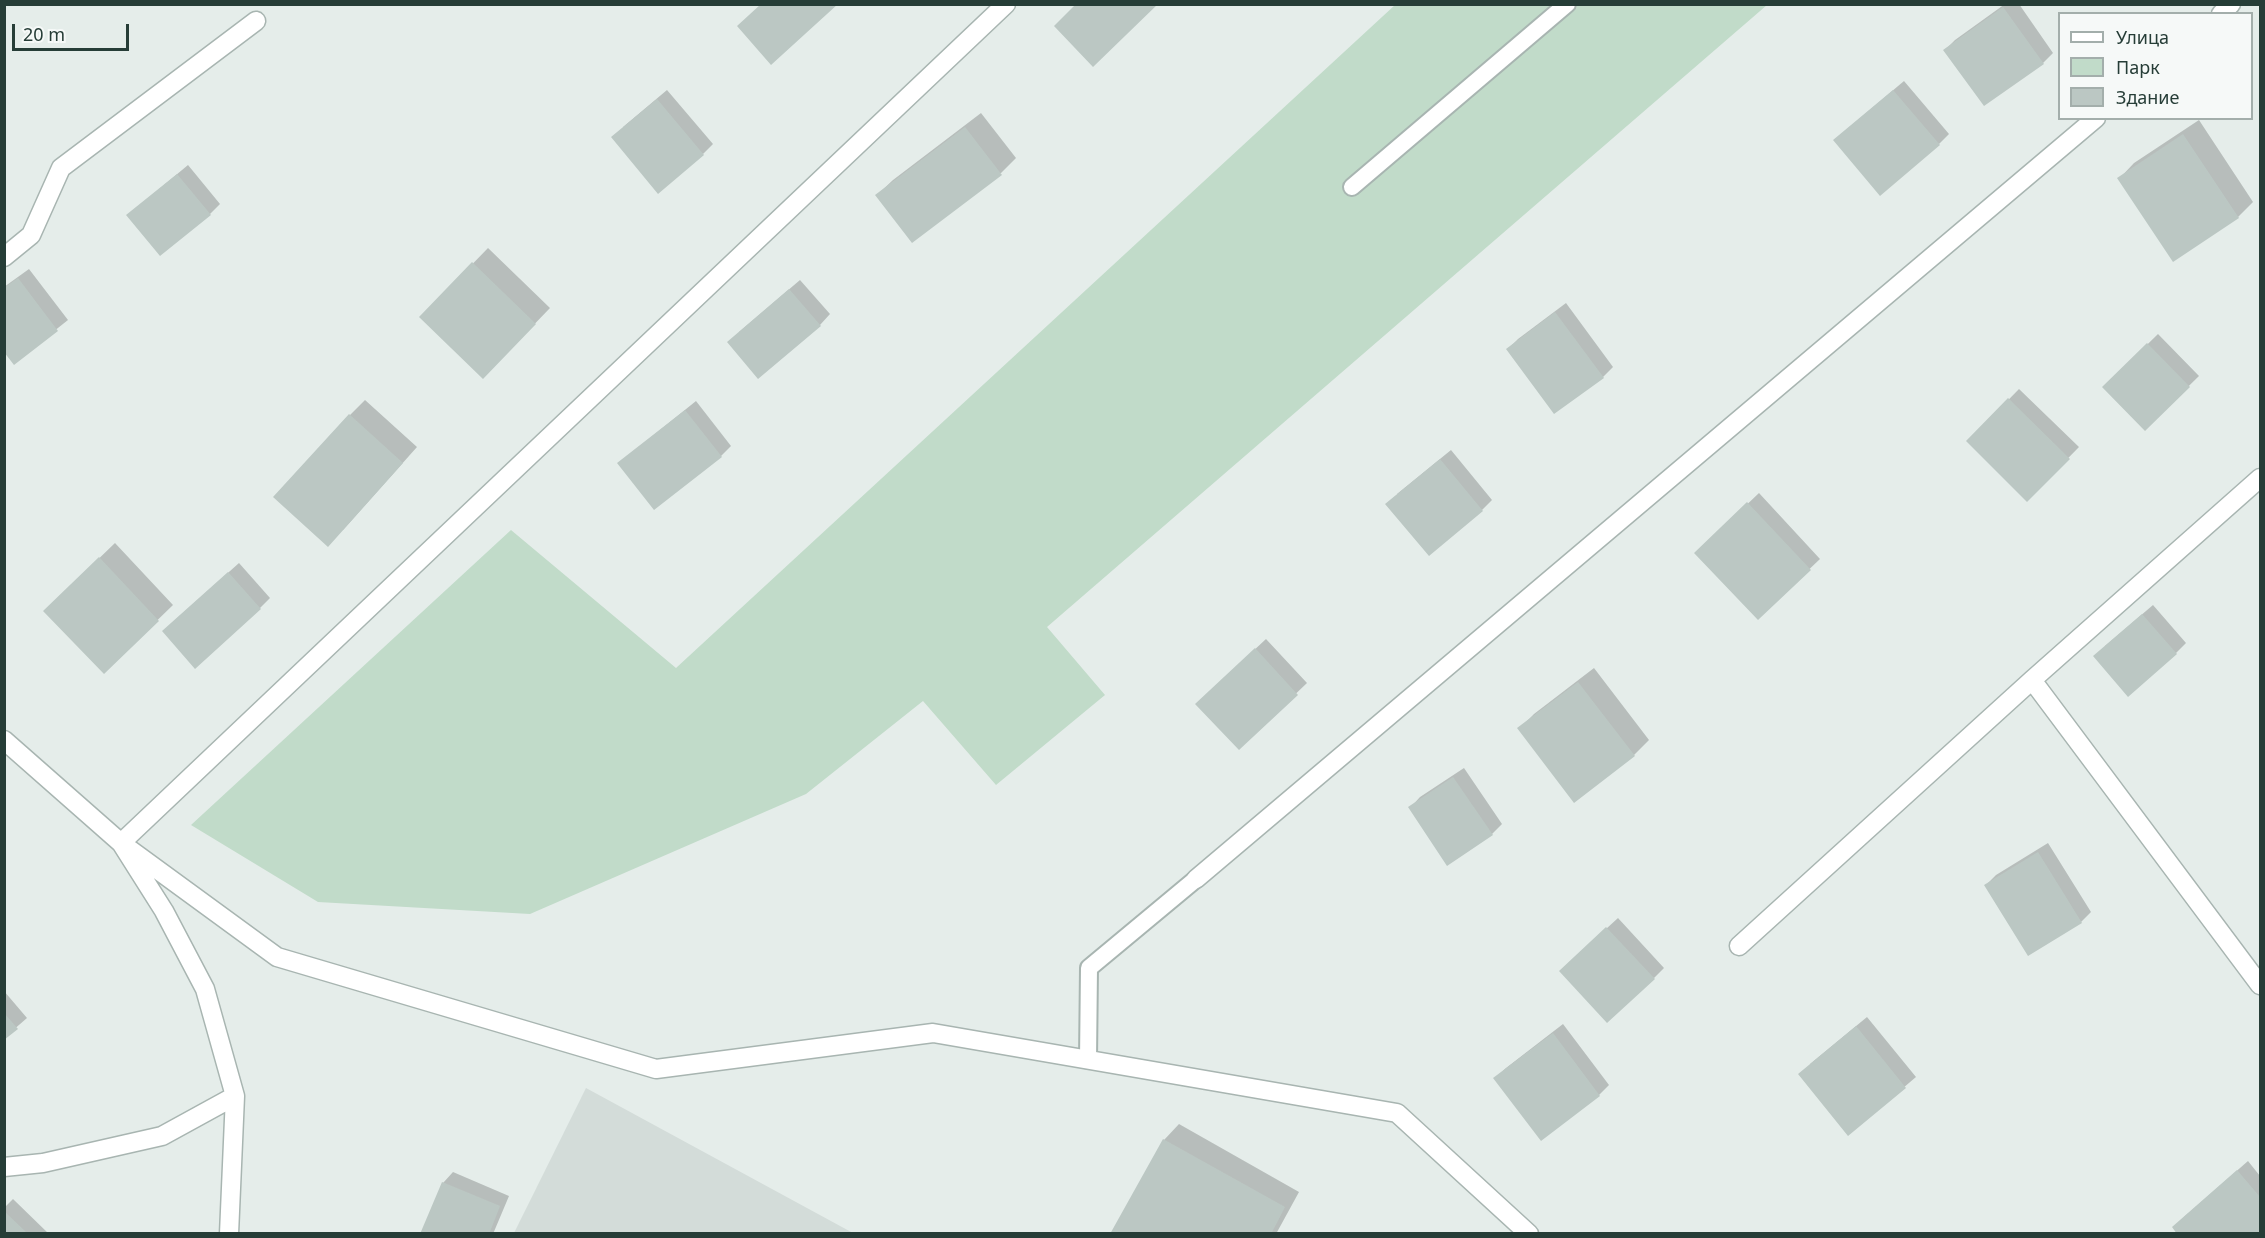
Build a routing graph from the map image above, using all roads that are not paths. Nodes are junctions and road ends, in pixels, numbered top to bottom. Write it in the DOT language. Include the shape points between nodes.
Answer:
graph roads {
  1 [pos="1006,4"];
  2 [pos="1567,4"];
  3 [pos="256,21"];
  4 [pos="2094,120"];
  5 [pos="1352,187"];
  6 [pos="4,257"];
  7 [pos="2260,478"];
  8 [pos="2032,680"];
  9 [pos="4,740"];
  10 [pos="121,843"];
  11 [pos="1196,879"];
  12 [pos="1739,946"];
  13 [pos="2260,985"];
  14 [pos="1088,1060"];
  15 [pos="235,1096"];
  16 [pos="4,1167"];
  17 [pos="230,1233"];
  18 [pos="1528,1233"];
  1 -- 10 [label="street"];
  2 -- 5 [label="lane"];
  3 -- 6 [label="street" via="61,168 31,235"];
  4 -- 11 [label="street"];
  7 -- 8 [label="street"];
  8 -- 12 [label="street"];
  8 -- 13 [label="street"];
  9 -- 10 [label="street"];
  10 -- 14 [label="street" via="277,957 656,1069 933,1033"];
  10 -- 15 [label="street" via="164,911 205,989"];
  11 -- 14 [label="lane" via="1089,968"];
  14 -- 18 [label="street" via="1397,1113"];
  15 -- 16 [label="street" via="162,1136 43,1163"];
  15 -- 17 [label="street"];
}
